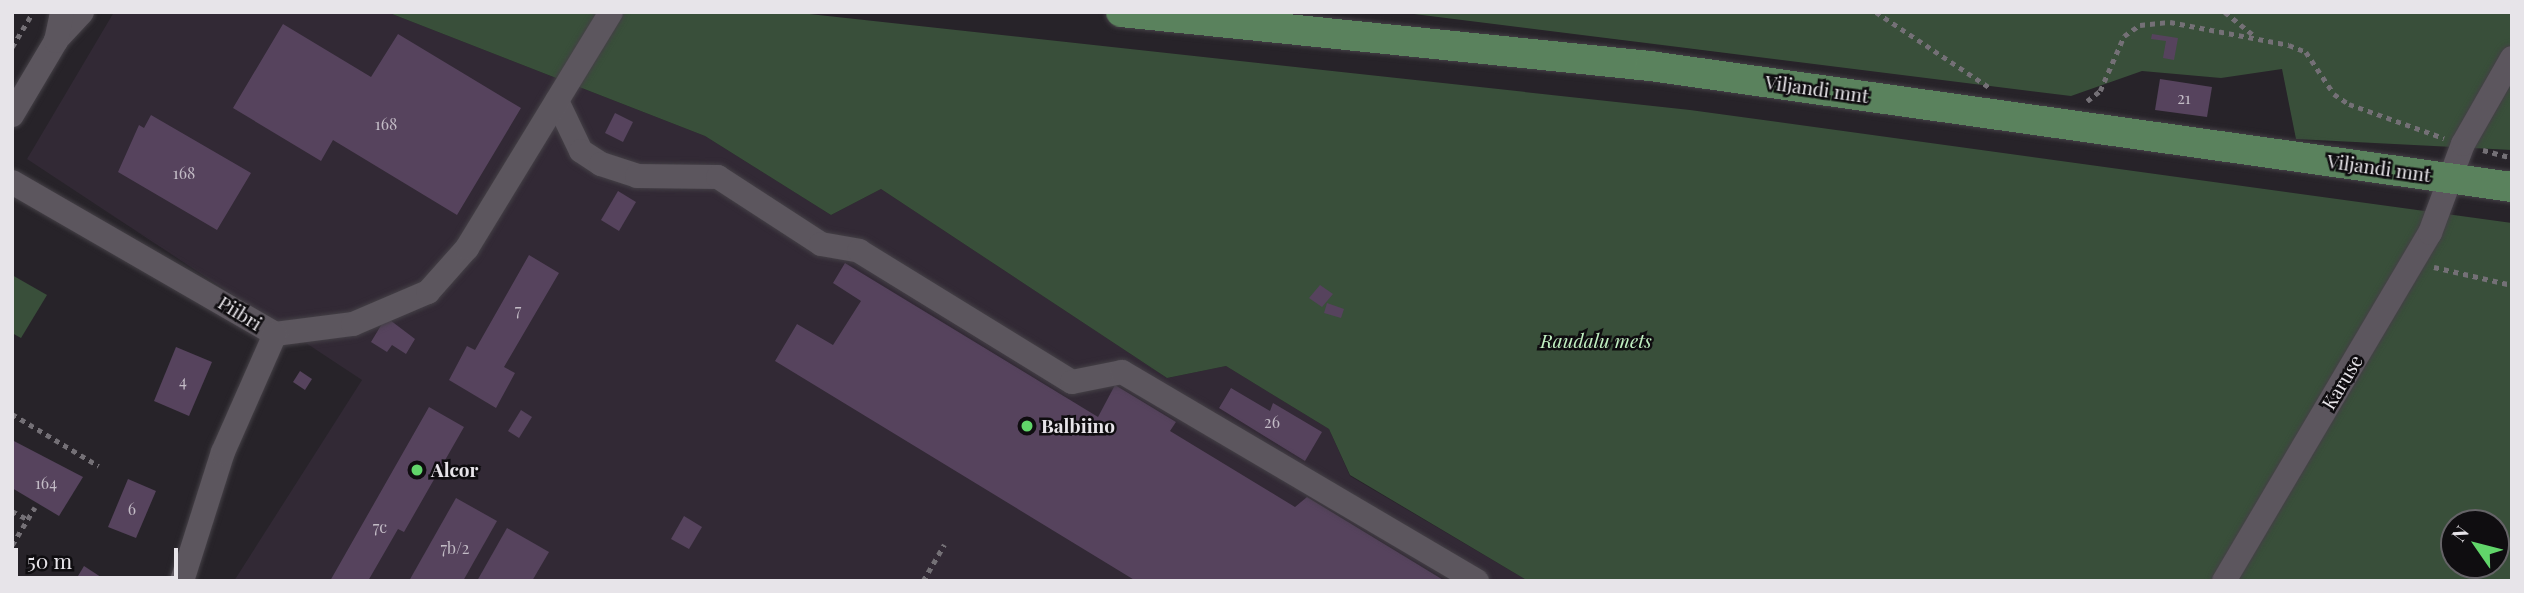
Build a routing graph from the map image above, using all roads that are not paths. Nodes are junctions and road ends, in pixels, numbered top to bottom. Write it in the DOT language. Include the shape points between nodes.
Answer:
graph roads {
  1 [pos="62,12"];
  2 [pos="82,12"];
  3 [pos="611,12"];
  4 [pos="1121,12"];
  5 [pos="56,41"];
  6 [pos="2512,58"];
  7 [pos="557,101"];
  8 [pos="12,115"];
  9 [pos="2449,178"];
  10 [pos="12,182"];
  11 [pos="2512,187"];
  12 [pos="275,334"];
  13 [pos="182,581"];
  14 [pos="1477,581"];
  15 [pos="2224,581"];
  1 -- 5 [label="street"];
  2 -- 5 [label="street"];
  3 -- 7 [label="street"];
  4 -- 9 [label="main road, Viljandi mnt" via="1650,66"];
  5 -- 8 [label="street"];
  6 -- 9 [label="street, Karuse"];
  7 -- 12 [label="street" via="467,248 428,292 353,324"];
  7 -- 14 [label="street" via="581,151 601,164 636,176 718,177 821,244 859,251 1072,382 1122,372"];
  9 -- 11 [label="main road, Viljandi mnt"];
  9 -- 15 [label="street, Karuse" via="2430,233"];
  10 -- 12 [label="street, Piibri"];
  12 -- 13 [label="street, Piibri" via="223,451"];
}
